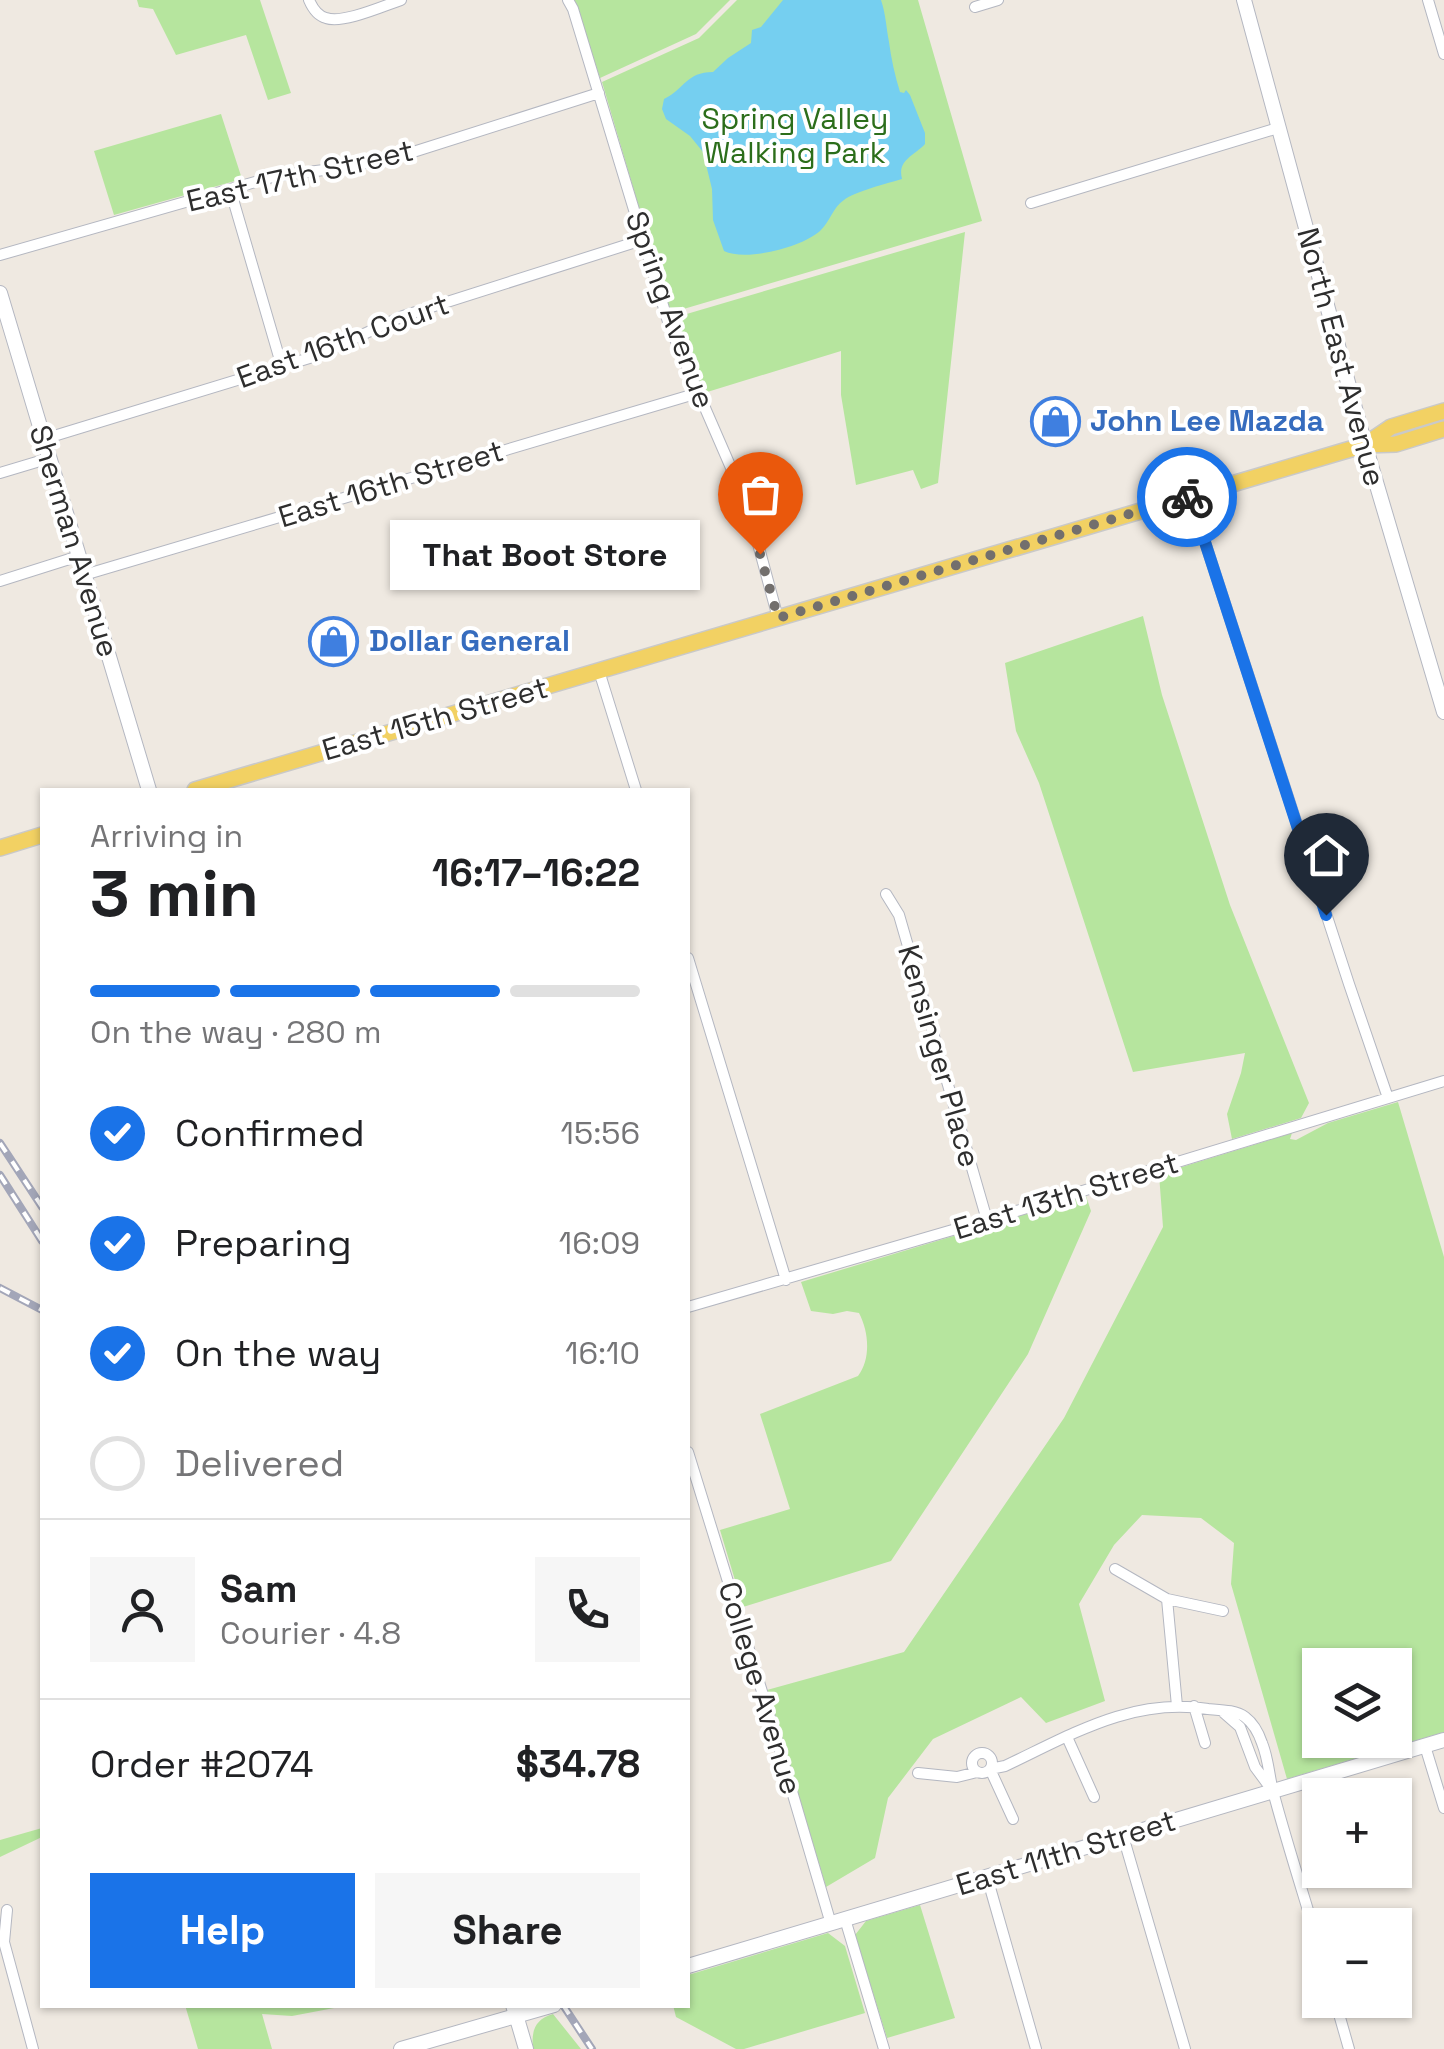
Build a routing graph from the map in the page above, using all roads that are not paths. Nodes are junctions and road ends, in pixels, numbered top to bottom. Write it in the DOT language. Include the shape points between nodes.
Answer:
graph roads {
  1 [pos="309,0"];
  2 [pos="401,0"];
  3 [pos="568,0"];
  4 [pos="998,0"];
  5 [pos="1244,0"];
  6 [pos="1428,0"];
  7 [pos="975,7"];
  8 [pos="1444,54"];
  9 [pos="599,93"];
  10 [pos="1278,128"];
  11 [pos="230,188"];
  12 [pos="1031,203"];
  13 [pos="642,240"];
  14 [pos="0,255"];
  15 [pos="0,293"];
  16 [pos="282,367"];
  17 [pos="698,392"];
  18 [pos="1444,411"];
  19 [pos="1444,429"];
  20 [pos="44,438"];
  21 [pos="1365,445"];
  22 [pos="50,458"];
  23 [pos="0,473"];
  24 [pos="1190,496"];
  25 [pos="79,556"];
  26 [pos="84,575"];
  27 [pos="0,582"];
  28 [pos="778,618"];
  29 [pos="599,670"];
  30 [pos="1444,712"];
  31 [pos="147,788"];
  32 [pos="202,788"];
  33 [pos="635,788"];
  34 [pos="40,836"];
  35 [pos="0,848"];
  36 [pos="886,894"];
  37 [pos="690,965"];
  38 [pos="1444,1081"];
  39 [pos="1388,1098"];
  40 [pos="987,1220"];
  41 [pos="786,1280"];
  42 [pos="690,1306"];
  43 [pos="690,1458"];
  44 [pos="1115,1569"];
  45 [pos="1167,1599"];
  46 [pos="1223,1612"];
  47 [pos="1177,1706"];
  48 [pos="1194,1706"];
  49 [pos="1067,1737"];
  50 [pos="1444,1740"];
  51 [pos="1206,1743"];
  52 [pos="1426,1746"];
  53 [pos="990,1770"];
  54 [pos="977,1772"];
  55 [pos="918,1773"];
  56 [pos="1273,1791"];
  57 [pos="1094,1797"];
  58 [pos="1444,1808"];
  59 [pos="1013,1819"];
  60 [pos="1124,1836"];
  61 [pos="987,1876"];
  62 [pos="1308,1908"];
  63 [pos="8,1910"];
  64 [pos="838,1922"];
  65 [pos="690,1965"];
  66 [pos="515,2010"];
  67 [pos="1341,2018"];
  68 [pos="33,2049"];
  69 [pos="401,2049"];
  70 [pos="526,2049"];
  71 [pos="884,2049"];
  72 [pos="1036,2049"];
  73 [pos="1185,2049"];
  74 [pos="1350,2049"];
  1 -- 2 [label="street" via="324,18 342,19"];
  3 -- 9 [label="street, Spring Avenue"];
  4 -- 7 [label="street"];
  5 -- 10 [label="main road, North East Avenue"];
  6 -- 8 [label="street"];
  9 -- 11 [label="street, East 17th Street" via="410,154"];
  9 -- 13 [label="street, Spring Avenue"];
  10 -- 12 [label="street"];
  10 -- 21 [label="main road, North East Avenue"];
  11 -- 14 [label="street, East 17th Street"];
  11 -- 16 [label="street"];
  13 -- 16 [label="street, East 16th Court" via="403,316"];
  13 -- 17 [label="street, Spring Avenue"];
  15 -- 20 [label="main road, Sherman Avenue"];
  16 -- 20 [label="street, East 16th Court"];
  17 -- 26 [label="street, East 16th Street"];
  17 -- 28 [label="street, Spring Avenue" via="735,477"];
  18 -- 21 [label="main road, East 15th Street" via="1391,427"];
  19 -- 21 [label="main road, East 15th Street" via="1396,444"];
  20 -- 22 [label="main road, Sherman Avenue"];
  21 -- 24 [label="main road, East 15th Street"];
  21 -- 30 [label="main road, North East Avenue"];
  22 -- 23 [label="street"];
  22 -- 25 [label="main road, Sherman Avenue"];
  24 -- 28 [label="main road, East 15th Street"];
  24 -- 39 [label="street"];
  25 -- 26 [label="main road, Sherman Avenue"];
  25 -- 27 [label="street"];
  26 -- 31 [label="main road, Sherman Avenue"];
  28 -- 29 [label="main road, East 15th Street"];
  29 -- 32 [label="main road, East 15th Street"];
  29 -- 33 [label="street"];
  34 -- 35 [label="main road"];
  36 -- 40 [label="street, Kensinger Place" via="899,914"];
  37 -- 41 [label="street"];
  38 -- 39 [label="street, East 13th Street"];
  39 -- 40 [label="street, East 13th Street"];
  40 -- 41 [label="street, East 13th Street"];
  41 -- 42 [label="street, East 13th Street"];
  43 -- 64 [label="street, College Avenue"];
  44 -- 45 [label="street"];
  45 -- 46 [label="street"];
  45 -- 47 [label="street"];
  47 -- 48 [label="street"];
  47 -- 49 [label="street" via="1136,1710"];
  48 -- 51 [label="street"];
  48 -- 56 [label="street" via="1252,1724"];
  49 -- 53 [label="street"];
  49 -- 57 [label="street"];
  50 -- 52 [label="main road, East 11th Street"];
  52 -- 56 [label="main road, East 11th Street"];
  52 -- 58 [label="street"];
  53 -- 54 [label="street"];
  53 -- 54 [label="street" via="984,1753 974,1757"];
  53 -- 59 [label="street"];
  54 -- 55 [label="street"];
  56 -- 60 [label="main road, East 11th Street"];
  56 -- 62 [label="street"];
  60 -- 61 [label="main road, East 11th Street"];
  60 -- 73 [label="street"];
  61 -- 64 [label="main road, East 11th Street"];
  61 -- 72 [label="street"];
  63 -- 68 [label="street" via="4,1942"];
  64 -- 65 [label="main road, East 11th Street"];
  64 -- 71 [label="street, College Avenue"];
  66 -- 69 [label="main road"];
  66 -- 70 [label="main road"];
  67 -- 74 [label="street"];
}
